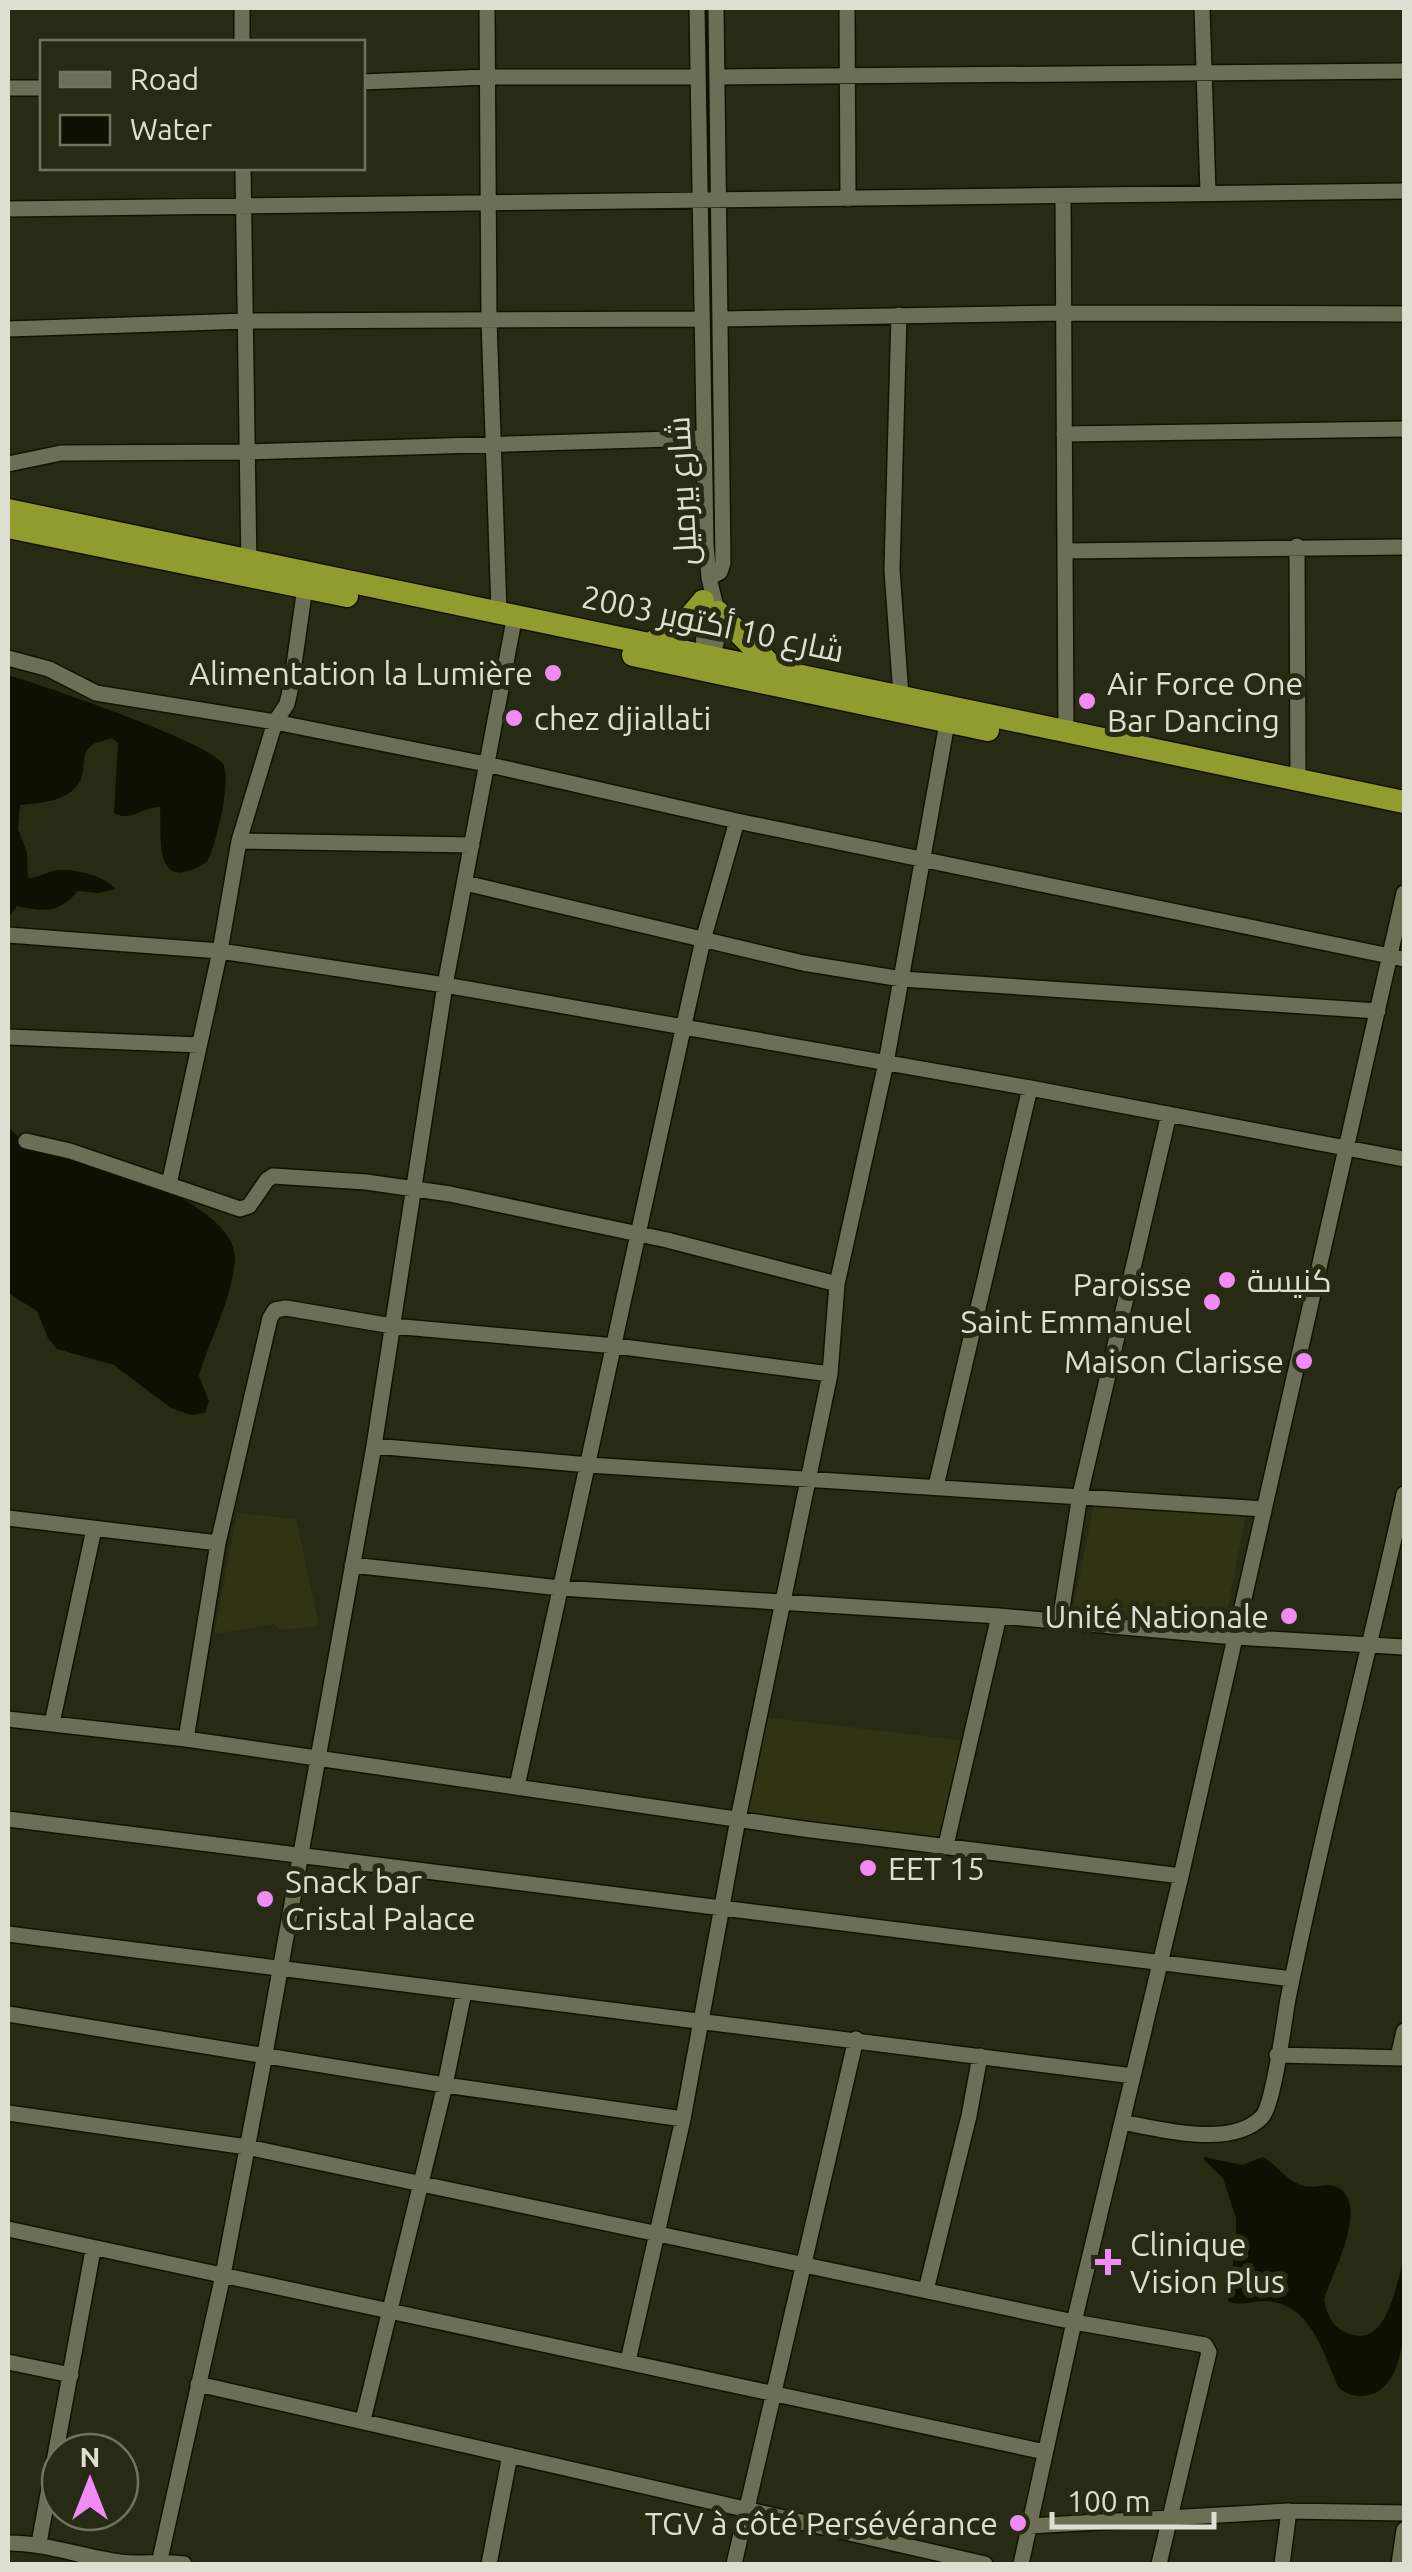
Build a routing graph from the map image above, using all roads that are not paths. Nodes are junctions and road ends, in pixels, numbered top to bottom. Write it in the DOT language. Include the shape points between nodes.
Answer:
graph roads {
  1 [pos="242,8"];
  2 [pos="487,8"];
  3 [pos="697,8"];
  4 [pos="716,8"];
  5 [pos="848,8"];
  6 [pos="1202,8"];
  7 [pos="242,40"];
  8 [pos="1404,71"];
  9 [pos="1204,74"];
  10 [pos="487,77"];
  11 [pos="698,77"];
  12 [pos="717,77"];
  13 [pos="849,78"];
  14 [pos="365,82"];
  15 [pos="8,88"];
  16 [pos="40,88"];
  17 [pos="243,170"];
  18 [pos="1404,192"];
  19 [pos="1208,194"];
  20 [pos="1063,196"];
  21 [pos="848,199"];
  22 [pos="719,200"];
  23 [pos="700,201"];
  24 [pos="488,202"];
  25 [pos="244,206"];
  26 [pos="8,208"];
  27 [pos="1064,313"];
  28 [pos="1404,314"];
  29 [pos="899,316"];
  30 [pos="702,318"];
  31 [pos="720,319"];
  32 [pos="489,320"];
  33 [pos="246,321"];
  34 [pos="8,329"];
  35 [pos="1404,429"];
  36 [pos="1064,434"];
  37 [pos="704,438"];
  38 [pos="493,445"];
  39 [pos="248,452"];
  40 [pos="8,464"];
  41 [pos="8,510"];
  42 [pos="8,527"];
  43 [pos="1297,546"];
  44 [pos="1404,546"];
  45 [pos="1065,551"];
  46 [pos="249,567"];
  47 [pos="305,588"];
  48 [pos="710,597"];
  49 [pos="509,619"];
  50 [pos="651,644"];
  51 [pos="8,658"];
  52 [pos="707,663"];
  53 [pos="774,668"];
  54 [pos="901,696"];
  55 [pos="949,714"];
  56 [pos="275,722"];
  57 [pos="1066,731"];
  58 [pos="486,764"];
  59 [pos="1298,780"];
  60 [pos="1404,802"];
  61 [pos="1404,817"];
  62 [pos="738,821"];
  63 [pos="239,841"];
  64 [pos="472,845"];
  65 [pos="924,857"];
  66 [pos="466,883"];
  67 [pos="1404,894"];
  68 [pos="8,934"];
  69 [pos="703,940"];
  70 [pos="220,952"];
  71 [pos="1398,957"];
  72 [pos="902,979"];
  73 [pos="445,985"];
  74 [pos="1378,1011"];
  75 [pos="683,1029"];
  76 [pos="8,1037"];
  77 [pos="198,1044"];
  78 [pos="886,1063"];
  79 [pos="1030,1088"];
  80 [pos="1169,1114"];
  81 [pos="26,1141"];
  82 [pos="1347,1147"];
  83 [pos="1404,1160"];
  84 [pos="169,1184"];
  85 [pos="412,1188"];
  86 [pos="639,1234"];
  87 [pos="837,1284"];
  88 [pos="392,1326"];
  89 [pos="616,1346"];
  90 [pos="830,1374"];
  91 [pos="374,1446"];
  92 [pos="589,1465"];
  93 [pos="808,1478"];
  94 [pos="936,1486"];
  95 [pos="1404,1494"];
  96 [pos="1080,1495"];
  97 [pos="1264,1509"];
  98 [pos="8,1518"];
  99 [pos="94,1529"];
  100 [pos="218,1543"];
  101 [pos="352,1565"];
  102 [pos="560,1588"];
  103 [pos="781,1601"];
  104 [pos="1000,1616"];
  105 [pos="1060,1622"];
  106 [pos="1235,1637"];
  107 [pos="1371,1645"];
  108 [pos="1404,1647"];
  109 [pos="8,1719"];
  110 [pos="52,1723"];
  111 [pos="186,1739"];
  112 [pos="318,1758"];
  113 [pos="517,1786"];
  114 [pos="738,1818"];
  115 [pos="8,1819"];
  116 [pos="946,1845"];
  117 [pos="300,1858"];
  118 [pos="1181,1876"];
  119 [pos="720,1908"];
  120 [pos="8,1934"];
  121 [pos="1160,1963"];
  122 [pos="281,1966"];
  123 [pos="1292,1980"];
  124 [pos="464,1992"];
  125 [pos="8,2014"];
  126 [pos="701,2019"];
  127 [pos="1404,2031"];
  128 [pos="856,2039"];
  129 [pos="265,2054"];
  130 [pos="1277,2055"];
  131 [pos="980,2056"];
  132 [pos="1401,2058"];
  133 [pos="1133,2076"];
  134 [pos="445,2085"];
  135 [pos="8,2113"];
  136 [pos="683,2119"];
  137 [pos="1122,2122"];
  138 [pos="246,2148"];
  139 [pos="420,2184"];
  140 [pos="8,2229"];
  141 [pos="656,2232"];
  142 [pos="93,2250"];
  143 [pos="803,2266"];
  144 [pos="223,2275"];
  145 [pos="926,2290"];
  146 [pos="389,2311"];
  147 [pos="1074,2322"];
  148 [pos="628,2361"];
  149 [pos="8,2362"];
  150 [pos="71,2375"];
  151 [pos="198,2384"];
  152 [pos="775,2393"];
  153 [pos="363,2420"];
  154 [pos="1044,2452"];
  155 [pos="510,2455"];
  156 [pos="746,2510"];
  157 [pos="1289,2511"];
  158 [pos="1404,2512"];
  159 [pos="1168,2520"];
  160 [pos="1030,2526"];
  161 [pos="1404,2530"];
  162 [pos="8,2543"];
  163 [pos="38,2543"];
  164 [pos="85,2560"];
  165 [pos="160,2562"];
  166 [pos="184,2564"];
  167 [pos="489,2564"];
  168 [pos="734,2564"];
  169 [pos="985,2564"];
  170 [pos="1020,2564"];
  171 [pos="1159,2564"];
  172 [pos="1282,2564"];
  173 [pos="1399,2564"];
  1 -- 7 [label="street"];
  2 -- 10 [label="street"];
  3 -- 11 [label="street, شارع بيرميل"];
  4 -- 12 [label="street, شارع بيرميل"];
  5 -- 13 [label="street"];
  6 -- 9 [label="street"];
  8 -- 9 [label="street"];
  9 -- 13 [label="street"];
  9 -- 19 [label="street"];
  10 -- 11 [label="street"];
  10 -- 14 [label="street"];
  10 -- 24 [label="street"];
  11 -- 23 [label="street, شارع بيرميل"];
  12 -- 13 [label="street"];
  12 -- 22 [label="street, شارع بيرميل"];
  13 -- 21 [label="street"];
  15 -- 16 [label="street"];
  17 -- 25 [label="street"];
  18 -- 19 [label="street"];
  19 -- 20 [label="street"];
  20 -- 21 [label="street"];
  20 -- 27 [label="street"];
  21 -- 22 [label="street"];
  22 -- 23 [label="street"];
  22 -- 31 [label="street, شارع بيرميل"];
  23 -- 24 [label="street"];
  23 -- 30 [label="street, شارع بيرميل"];
  24 -- 25 [label="street"];
  24 -- 32 [label="street"];
  25 -- 26 [label="street"];
  25 -- 33 [label="street"];
  27 -- 28 [label="street"];
  27 -- 29 [label="street"];
  27 -- 36 [label="street"];
  29 -- 31 [label="street"];
  29 -- 54 [label="street" via="892,534"];
  30 -- 32 [label="street"];
  30 -- 37 [label="street, شارع بيرميل"];
  31 -- 48 [label="street, شارع بيرميل" via="723,563"];
  32 -- 33 [label="street"];
  32 -- 38 [label="street"];
  33 -- 34 [label="street"];
  33 -- 39 [label="street"];
  35 -- 36 [label="street"];
  36 -- 45 [label="street"];
  37 -- 38 [label="street"];
  37 -- 48 [label="street, شارع بيرميل"];
  38 -- 39 [label="street"];
  38 -- 49 [label="street"];
  39 -- 40 [label="street" via="60,453"];
  39 -- 46 [label="street"];
  41 -- 46 [label="highway, شارع 10 أكتوبر 2003"];
  42 -- 46 [label="highway, شارع 10 أكتوبر 2003"];
  43 -- 44 [label="street"];
  43 -- 45 [label="street"];
  43 -- 59 [label="street"];
  45 -- 57 [label="street"];
  46 -- 47 [label="highway, شارع 10 أكتوبر 2003"];
  46 -- 49 [label="highway, شارع 10 أكتوبر 2003"];
  47 -- 49 [label="highway, شارع 10 أكتوبر 2003"];
  47 -- 56 [label="street" via="291,686"];
  48 -- 50 [label="highway" via="681,627"];
  48 -- 52 [label="street" via="720,634"];
  48 -- 53 [label="highway"];
  49 -- 50 [label="highway, شارع 10 أكتوبر 2003"];
  49 -- 52 [label="highway, شارع 10 أكتوبر 2003"];
  49 -- 58 [label="street"];
  50 -- 52 [label="highway, شارع 10 أكتوبر 2003"];
  51 -- 56 [label="street" via="96,693"];
  52 -- 53 [label="highway, شارع 10 أكتوبر 2003"];
  52 -- 55 [label="highway, شارع 10 أكتوبر 2003"];
  53 -- 54 [label="highway, شارع 10 أكتوبر 2003"];
  54 -- 55 [label="highway, شارع 10 أكتوبر 2003"];
  55 -- 57 [label="highway, شارع 10 أكتوبر 2003"];
  55 -- 61 [label="highway, شارع 10 أكتوبر 2003"];
  55 -- 65 [label="street"];
  56 -- 58 [label="street"];
  56 -- 63 [label="street"];
  57 -- 59 [label="highway, شارع 10 أكتوبر 2003"];
  58 -- 62 [label="street"];
  58 -- 64 [label="street"];
  59 -- 60 [label="highway, شارع 10 أكتوبر 2003"];
  62 -- 65 [label="street"];
  62 -- 69 [label="street"];
  63 -- 64 [label="street"];
  63 -- 70 [label="street"];
  64 -- 66 [label="street"];
  65 -- 71 [label="street"];
  65 -- 72 [label="street"];
  66 -- 69 [label="street"];
  66 -- 73 [label="street"];
  67 -- 71 [label="street"];
  68 -- 70 [label="street"];
  69 -- 72 [label="street"];
  69 -- 75 [label="street"];
  70 -- 73 [label="street"];
  70 -- 77 [label="street"];
  71 -- 74 [label="street"];
  72 -- 74 [label="street"];
  72 -- 78 [label="street"];
  73 -- 75 [label="street"];
  73 -- 85 [label="street"];
  74 -- 82 [label="street"];
  75 -- 78 [label="street"];
  75 -- 86 [label="street"];
  76 -- 77 [label="street"];
  77 -- 84 [label="street"];
  78 -- 79 [label="street"];
  78 -- 87 [label="street"];
  79 -- 80 [label="street"];
  79 -- 94 [label="street"];
  80 -- 82 [label="street"];
  80 -- 96 [label="street"];
  81 -- 84 [label="street"];
  82 -- 83 [label="street"];
  82 -- 97 [label="street"];
  84 -- 85 [label="street" via="240,1209 273,1176"];
  85 -- 86 [label="street"];
  85 -- 88 [label="street"];
  86 -- 87 [label="street"];
  86 -- 89 [label="street"];
  87 -- 90 [label="street"];
  88 -- 89 [label="street"];
  88 -- 91 [label="street"];
  88 -- 100 [label="street" via="275,1310"];
  89 -- 90 [label="street"];
  89 -- 92 [label="street"];
  90 -- 93 [label="street"];
  91 -- 92 [label="street"];
  91 -- 101 [label="street"];
  92 -- 93 [label="street"];
  92 -- 102 [label="street"];
  93 -- 94 [label="street"];
  93 -- 103 [label="street"];
  94 -- 96 [label="street"];
  95 -- 107 [label="street"];
  96 -- 97 [label="street"];
  96 -- 105 [label="street"];
  97 -- 106 [label="street"];
  98 -- 99 [label="street"];
  99 -- 100 [label="street"];
  99 -- 110 [label="street"];
  100 -- 111 [label="street"];
  101 -- 102 [label="street"];
  101 -- 112 [label="street"];
  102 -- 103 [label="street"];
  102 -- 113 [label="street"];
  103 -- 104 [label="street"];
  103 -- 114 [label="street"];
  104 -- 105 [label="street"];
  104 -- 116 [label="street"];
  105 -- 106 [label="street"];
  106 -- 107 [label="street"];
  106 -- 118 [label="street"];
  107 -- 108 [label="street"];
  107 -- 123 [label="street"];
  109 -- 110 [label="street"];
  110 -- 111 [label="street"];
  111 -- 112 [label="street"];
  112 -- 113 [label="street"];
  112 -- 117 [label="street"];
  113 -- 114 [label="street"];
  114 -- 116 [label="street"];
  114 -- 119 [label="street"];
  115 -- 117 [label="street"];
  116 -- 118 [label="street"];
  117 -- 119 [label="street"];
  117 -- 122 [label="street"];
  118 -- 121 [label="street"];
  119 -- 121 [label="street"];
  119 -- 126 [label="street"];
  120 -- 122 [label="street"];
  121 -- 123 [label="street"];
  121 -- 133 [label="street"];
  122 -- 124 [label="street"];
  122 -- 129 [label="street"];
  123 -- 130 [label="street"];
  124 -- 126 [label="street"];
  124 -- 134 [label="street"];
  125 -- 129 [label="street"];
  126 -- 128 [label="street"];
  126 -- 136 [label="street"];
  127 -- 132 [label="street"];
  128 -- 131 [label="street"];
  128 -- 143 [label="street"];
  129 -- 134 [label="street"];
  129 -- 138 [label="street"];
  130 -- 132 [label="street"];
  130 -- 137 [label="street" via="1264,2115 1242,2128 1186,2134"];
  131 -- 133 [label="street"];
  131 -- 145 [label="street"];
  133 -- 137 [label="street"];
  134 -- 136 [label="street"];
  134 -- 139 [label="street"];
  135 -- 138 [label="street"];
  136 -- 141 [label="street"];
  137 -- 147 [label="street"];
  138 -- 139 [label="street"];
  138 -- 144 [label="street"];
  139 -- 141 [label="street"];
  139 -- 146 [label="street"];
  140 -- 142 [label="street"];
  141 -- 143 [label="street"];
  141 -- 148 [label="street"];
  142 -- 144 [label="street"];
  142 -- 150 [label="street"];
  143 -- 145 [label="street"];
  143 -- 152 [label="street"];
  144 -- 146 [label="street"];
  144 -- 151 [label="street"];
  145 -- 147 [label="street"];
  146 -- 148 [label="street"];
  146 -- 153 [label="street"];
  147 -- 154 [label="street"];
  147 -- 159 [label="street" via="1197,2342 1209,2352"];
  148 -- 152 [label="street"];
  149 -- 150 [label="street"];
  150 -- 163 [label="street"];
  151 -- 153 [label="street"];
  151 -- 165 [label="street"];
  152 -- 154 [label="street"];
  152 -- 156 [label="street"];
  153 -- 155 [label="street"];
  154 -- 160 [label="street"];
  155 -- 156 [label="street"];
  155 -- 167 [label="street"];
  156 -- 168 [label="street"];
  156 -- 169 [label="street"];
  157 -- 158 [label="street"];
  157 -- 159 [label="street"];
  157 -- 172 [label="street"];
  159 -- 160 [label="street"];
  159 -- 171 [label="street"];
  160 -- 170 [label="street"];
  161 -- 173 [label="street"];
  162 -- 163 [label="street"];
  163 -- 164 [label="street"];
  164 -- 165 [label="street"];
  165 -- 166 [label="street"];
}
